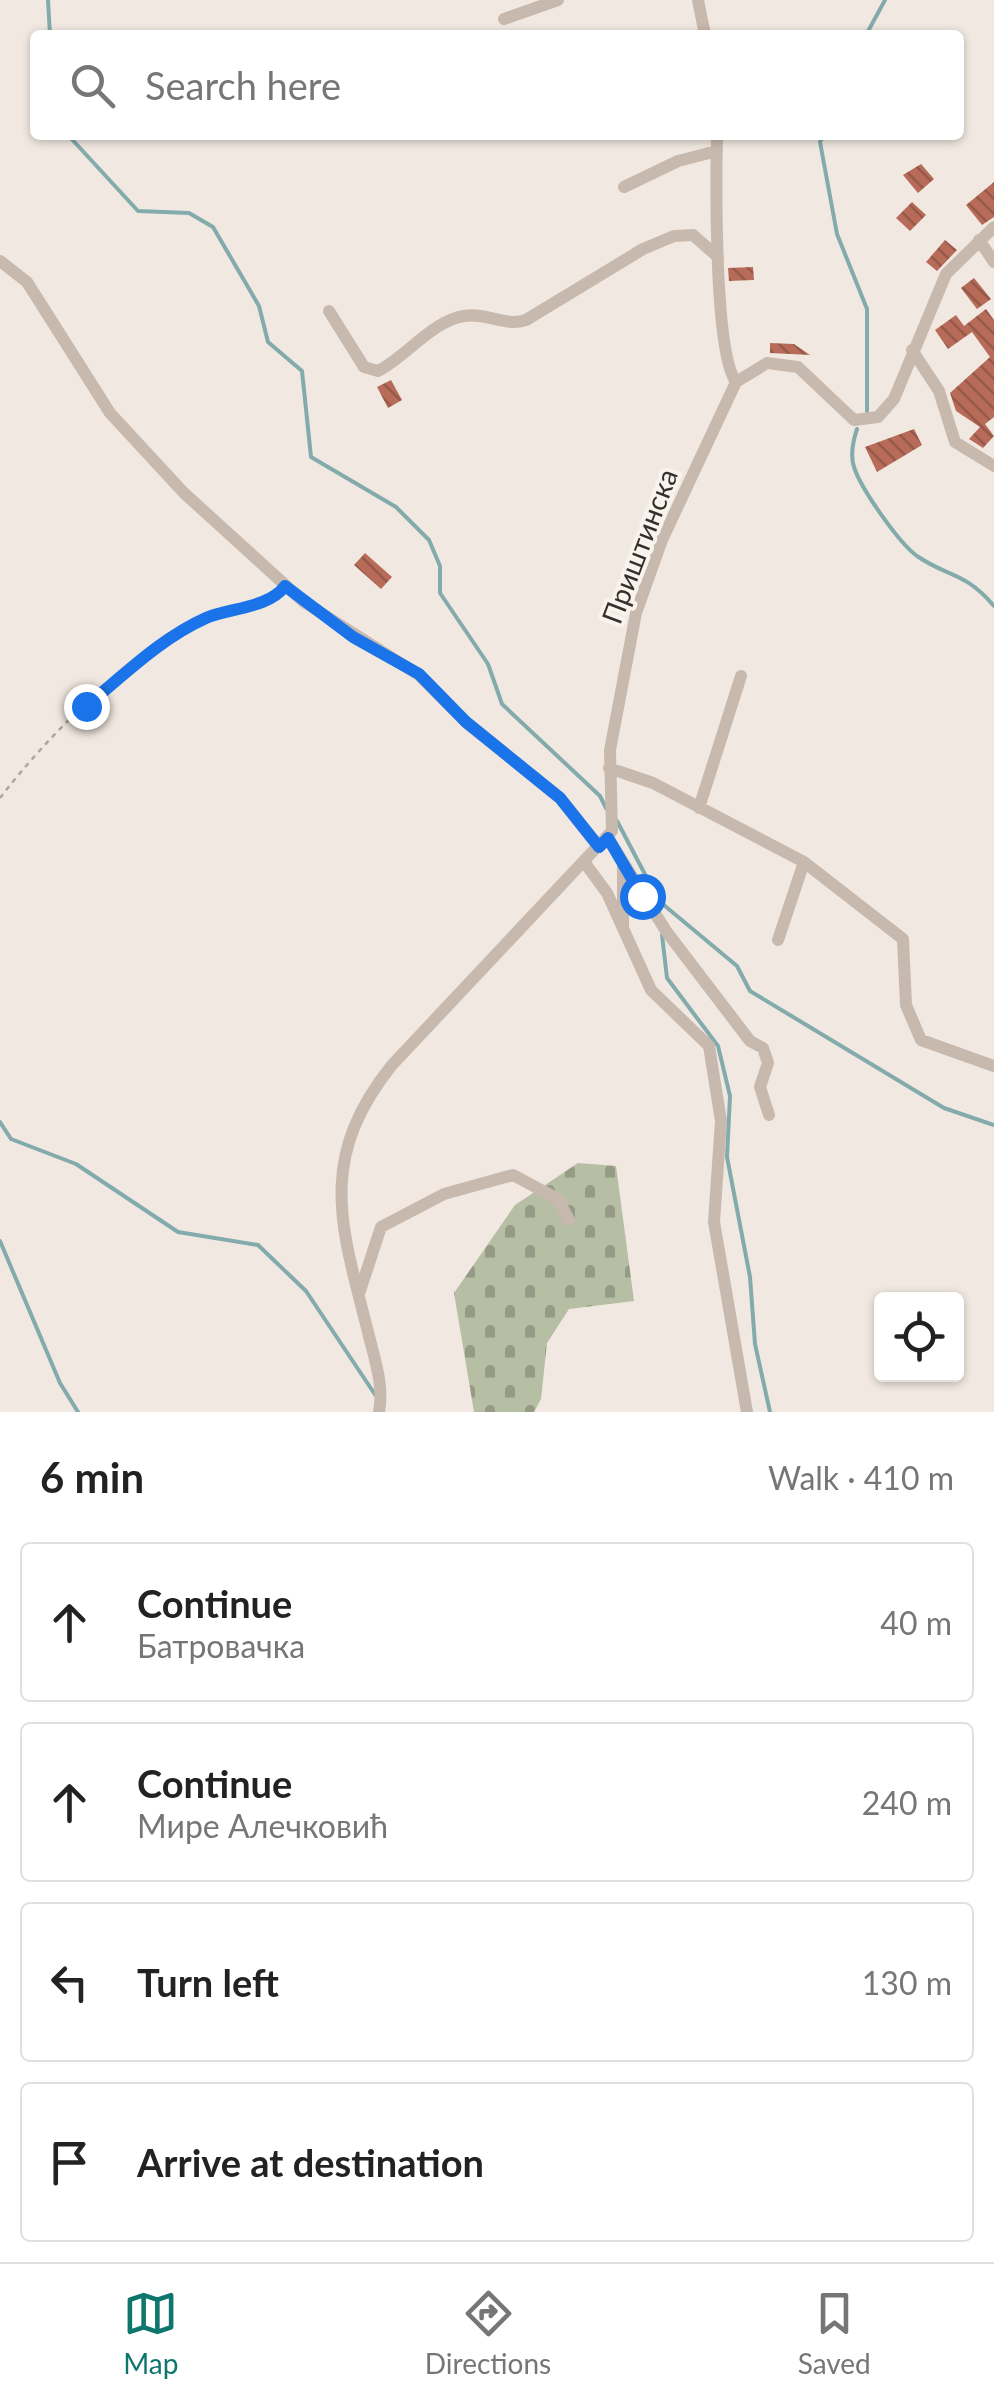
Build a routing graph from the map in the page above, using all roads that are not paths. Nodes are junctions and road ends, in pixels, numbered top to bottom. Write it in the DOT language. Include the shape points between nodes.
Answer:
graph roads {
  1 [pos="558,0"];
  2 [pos="698,0"];
  3 [pos="504,20"];
  4 [pos="705,30"];
  5 [pos="717,140"];
  6 [pos="717,151"];
  7 [pos="624,186"];
  8 [pos="994,227"];
  9 [pos="979,240"];
  10 [pos="718,257"];
  11 [pos="0,261"];
  12 [pos="994,262"];
  13 [pos="329,311"];
  14 [pos="912,350"];
  15 [pos="736,382"];
  16 [pos="994,466"];
  17 [pos="740,676"];
  18 [pos="610,768"];
  19 [pos="698,808"];
  20 [pos="603,842"];
  21 [pos="623,862"];
  22 [pos="804,862"];
  23 [pos="585,863"];
  24 [pos="623,930"];
  25 [pos="778,940"];
  26 [pos="994,1066"];
  27 [pos="769,1115"];
  28 [pos="569,1220"];
  29 [pos="359,1294"];
  30 [pos="379,1412"];
  31 [pos="747,1412"];
  1 -- 3 [label="street"];
  2 -- 4 [label="street"];
  5 -- 6 [label="street"];
  6 -- 7 [label="street"];
  6 -- 10 [label="street"];
  8 -- 9 [label="street"];
  9 -- 12 [label="street"];
  9 -- 14 [label="street" via="946,274"];
  10 -- 13 [label="street" via="692,234 665,239 526,320 460,317 378,371 364,367"];
  10 -- 15 [label="street"];
  11 -- 20 [label="street" via="27,282 110,412 184,493 285,586 353,637 419,674"];
  14 -- 15 [label="street" via="890,406 864,422 789,364 759,366"];
  14 -- 16 [label="street" via="938,391 955,442"];
  15 -- 18 [label="street, Приштинска" via="644,585 624,660"];
  17 -- 19 [label="street"];
  18 -- 19 [label="street"];
  18 -- 20 [label="street, Приштинска" via="615,819"];
  19 -- 22 [label="street"];
  20 -- 21 [label="street"];
  20 -- 23 [label="street"];
  21 -- 24 [label="street"];
  21 -- 27 [label="street" via="666,931 750,1041 763,1048 768,1063 760,1087"];
  22 -- 25 [label="street"];
  22 -- 26 [label="street" via="900,933 906,1005 921,1040"];
  23 -- 24 [label="street"];
  23 -- 29 [label="street" via="410,1044 364,1103 346,1142 338,1185"];
  24 -- 31 [label="street" via="651,990 709,1046 721,1142 714,1222"];
  28 -- 29 [label="street" via="558,1199 513,1175 444,1194 381,1227"];
  29 -- 30 [label="street" via="381,1389"];
}
